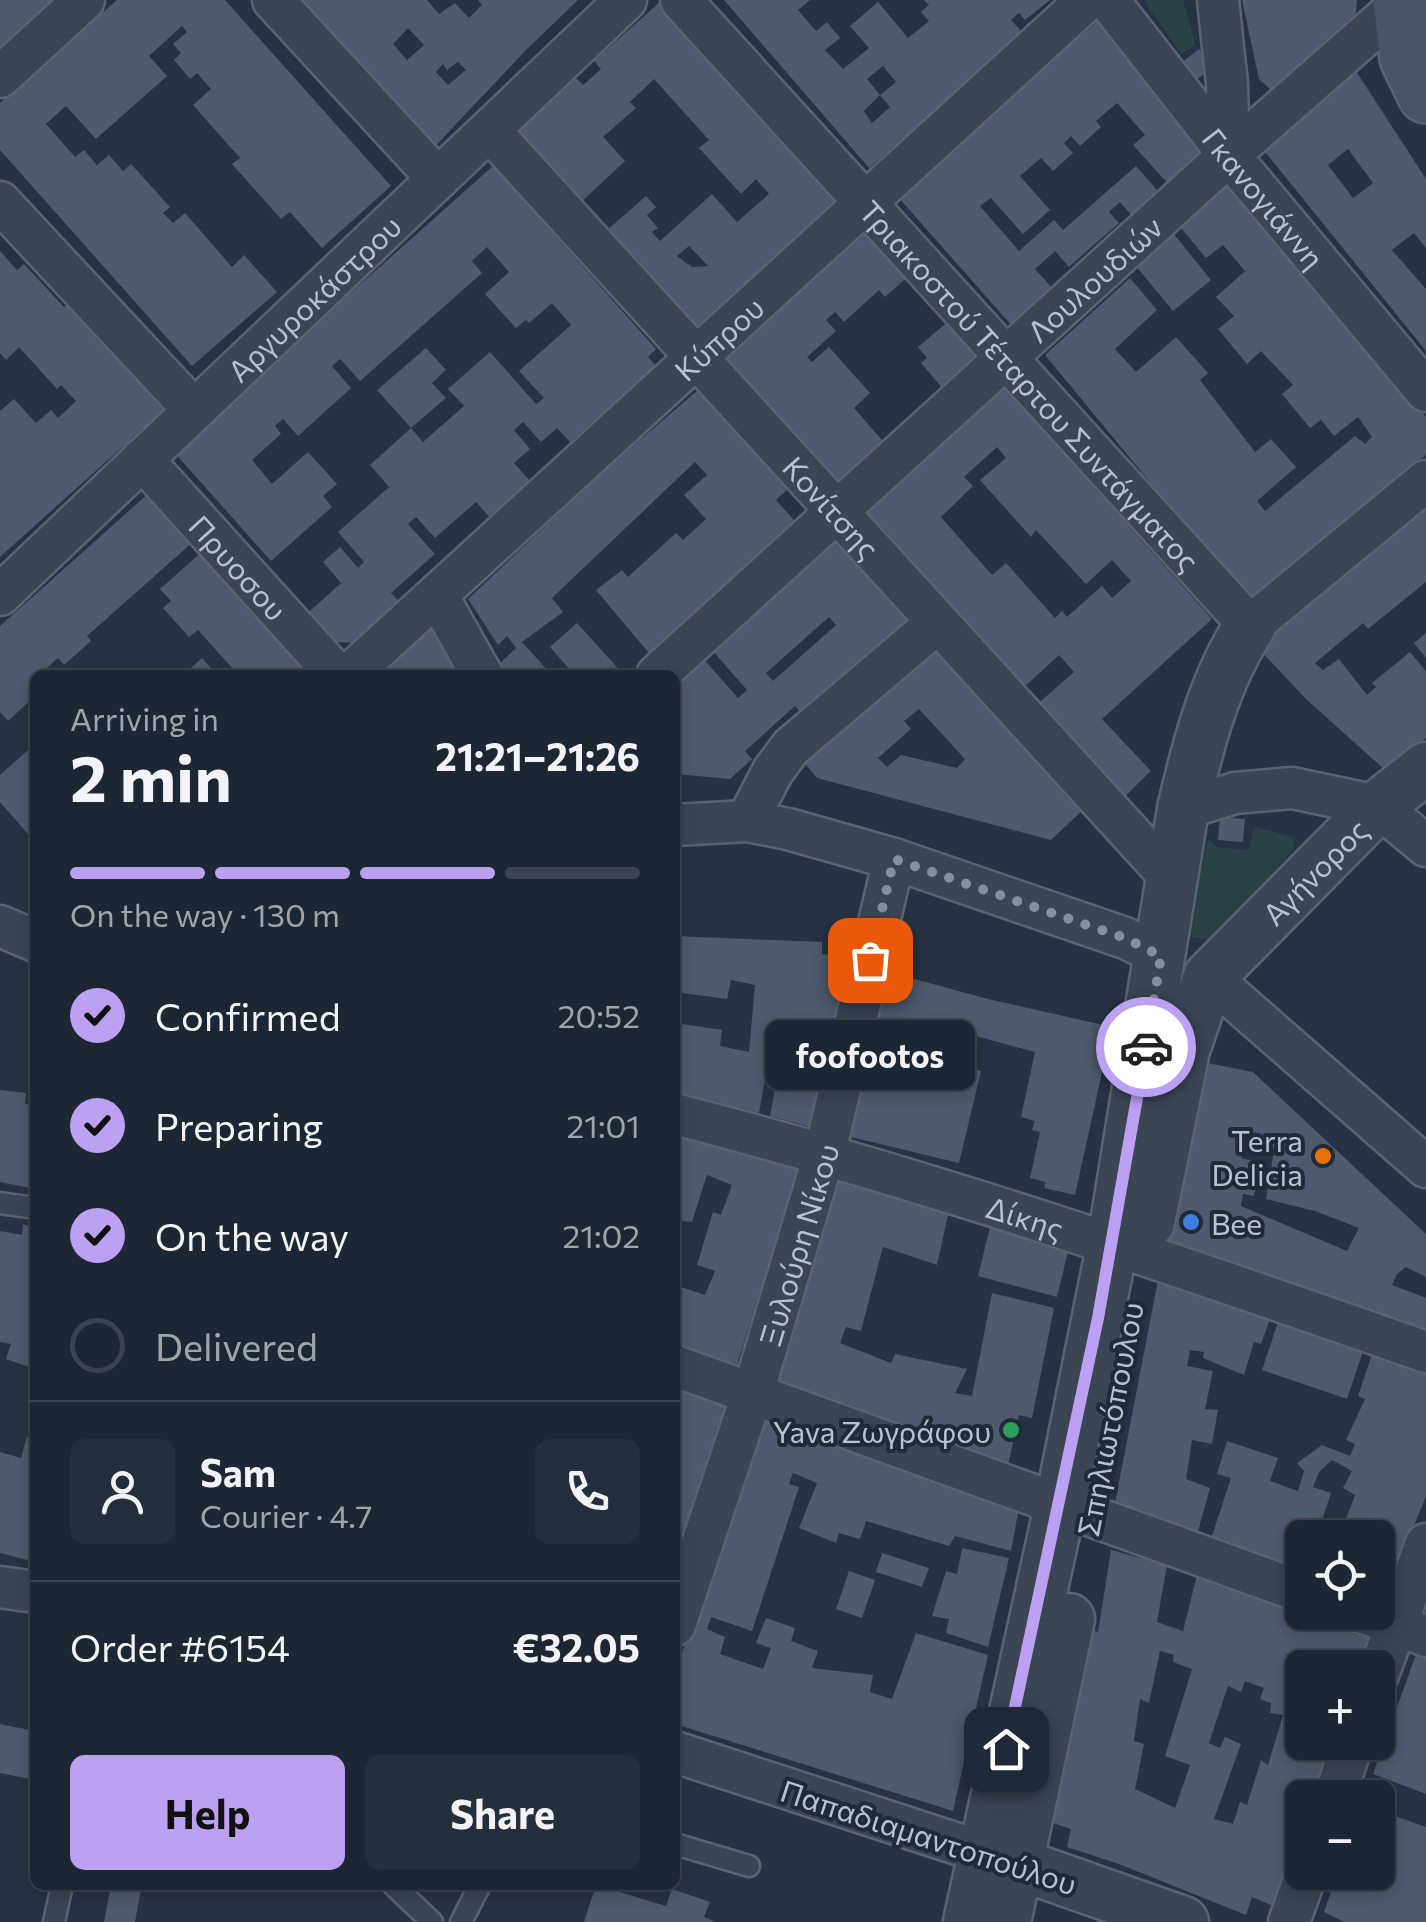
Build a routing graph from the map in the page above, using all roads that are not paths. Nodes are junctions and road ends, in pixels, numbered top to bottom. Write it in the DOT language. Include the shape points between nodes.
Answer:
graph roads {
  1 [pos="84,0"];
  2 [pos="273,0"];
  3 [pos="626,0"];
  4 [pos="681,0"];
  5 [pos="1087,0"];
  6 [pos="1108,0"];
  7 [pos="1218,0"];
  8 [pos="1401,2"];
  9 [pos="0,77"];
  10 [pos="1426,95"];
  11 [pos="490,131"];
  12 [pos="1229,155"];
  13 [pos="438,179"];
  14 [pos="0,202"];
  15 [pos="866,203"];
  16 [pos="696,358"];
  17 [pos="1006,358"];
  18 [pos="1426,391"];
  19 [pos="194,410"];
  20 [pos="142,460"];
  21 [pos="1426,480"];
  22 [pos="836,512"];
  23 [pos="0,595"];
  24 [pos="437,595"];
  25 [pos="937,623"];
  26 [pos="1250,626"];
  27 [pos="331,670"];
  28 [pos="355,670"];
  29 [pos="479,670"];
  30 [pos="662,670"];
  31 [pos="1426,768"];
  32 [pos="1378,806"];
  33 [pos="1184,809"];
  34 [pos="747,821"];
  35 [pos="680,825"];
  36 [pos="1426,846"];
  37 [pos="894,859"];
  38 [pos="1173,880"];
  39 [pos="0,926"];
  40 [pos="30,939"];
  41 [pos="1161,956"];
  42 [pos="1209,977"];
  43 [pos="680,1115"];
  44 [pos="825,1152"];
  45 [pos="1426,1167"];
  46 [pos="0,1202"];
  47 [pos="30,1207"];
  48 [pos="1128,1247"];
  49 [pos="1426,1352"];
  50 [pos="680,1368"];
  51 [pos="752,1392"];
  52 [pos="1075,1511"];
  53 [pos="1426,1544"];
  54 [pos="1285,1586"];
  55 [pos="0,1587"];
  56 [pos="30,1591"];
  57 [pos="680,1610"];
  58 [pos="1395,1622"];
  59 [pos="680,1754"];
  60 [pos="680,1845"];
  61 [pos="999,1858"];
  62 [pos="749,1866"];
  63 [pos="61,1890"];
  64 [pos="398,1890"];
  65 [pos="477,1890"];
  66 [pos="1301,1890"];
  67 [pos="54,1922"];
  68 [pos="432,1922"];
  69 [pos="461,1922"];
  70 [pos="968,1922"];
  71 [pos="1004,1922"];
  72 [pos="1183,1922"];
  73 [pos="1289,1922"];
  1 -- 9 [label="street"];
  2 -- 13 [label="street"];
  3 -- 11 [label="street, Αργυροκάστρου"];
  4 -- 15 [label="street, Τριακοστού Τέταρτου Συντάγματος"];
  5 -- 15 [label="street, Κύπρου"];
  6 -- 12 [label="street, Γκανογιάννη"];
  7 -- 12 [label="street"];
  8 -- 10 [label="main road" via="1408,58"];
  8 -- 12 [label="street, Λουλουδιών"];
  11 -- 13 [label="street, Αργυροκάστρου"];
  11 -- 16 [label="street, Κονίτσης"];
  12 -- 17 [label="street, Λουλουδιών"];
  12 -- 18 [label="street, Γκανογιάννη"];
  13 -- 19 [label="street, Αργυροκάστρου"];
  14 -- 19 [label="street"];
  15 -- 16 [label="street, Κύπρου"];
  15 -- 17 [label="street, Τριακοστού Τέταρτου Συντάγματος"];
  16 -- 22 [label="street, Κονίτσης"];
  16 -- 24 [label="street, Κύπρου"];
  17 -- 22 [label="street, Λουλουδιών"];
  17 -- 26 [label="street, Τριακοστού Τέταρτου Συντάγματος"];
  19 -- 20 [label="street, Αργυροκάστρου"];
  20 -- 23 [label="street, Αργυροκάστρου"];
  20 -- 27 [label="street, Πρυοσου"];
  21 -- 26 [label="street"];
  22 -- 25 [label="street, Κονίτσης"];
  22 -- 30 [label="street, Λουλουδιών"];
  24 -- 28 [label="street, Κύπρου"];
  24 -- 29 [label="street"];
  25 -- 34 [label="street" via="792,748"];
  25 -- 38 [label="street, Κονίτσης"];
  26 -- 33 [label="street" via="1226,663"];
  31 -- 32 [label="street, Αγήνορος"];
  32 -- 33 [label="street" via="1292,788 1235,793"];
  32 -- 36 [label="street"];
  32 -- 42 [label="street, Αγήνορος"];
  33 -- 38 [label="street, Σπηλιωτόπουλου"];
  34 -- 35 [label="street"];
  34 -- 37 [label="street"];
  37 -- 41 [label="street"];
  37 -- 44 [label="street, Ξυλούρη Νίκου"];
  38 -- 41 [label="street, Σπηλιωτόπουλου"];
  39 -- 40 [label="street"];
  41 -- 42 [label="street"];
  41 -- 48 [label="street, Σπηλιωτόπουλου"];
  42 -- 45 [label="street"];
  42 -- 48 [label="street, Σπηλιωτόπουλου"];
  43 -- 44 [label="street, Δίκης"];
  44 -- 48 [label="street, Δίκης"];
  44 -- 51 [label="street, Ξυλούρη Νίκου"];
  46 -- 47 [label="lane"];
  48 -- 49 [label="street, Δίκης"];
  48 -- 52 [label="street, Σπηλιωτόπουλου"];
  50 -- 51 [label="street"];
  51 -- 52 [label="street"];
  51 -- 57 [label="street, Ξυλούρη Νίκου"];
  52 -- 54 [label="street"];
  52 -- 61 [label="street, Σπηλιωτόπουλου"];
  53 -- 58 [label="street"];
  55 -- 56 [label="street"];
  59 -- 61 [label="street, Παπαδιαμαντοπούλου"];
  60 -- 62 [label="lane"];
  61 -- 70 [label="street"];
  61 -- 71 [label="street"];
  61 -- 72 [label="street, Παπαδιαμαντοπούλου"];
  63 -- 67 [label="lane"];
  64 -- 68 [label="lane"];
  65 -- 69 [label="lane"];
  66 -- 73 [label="street"];
}
